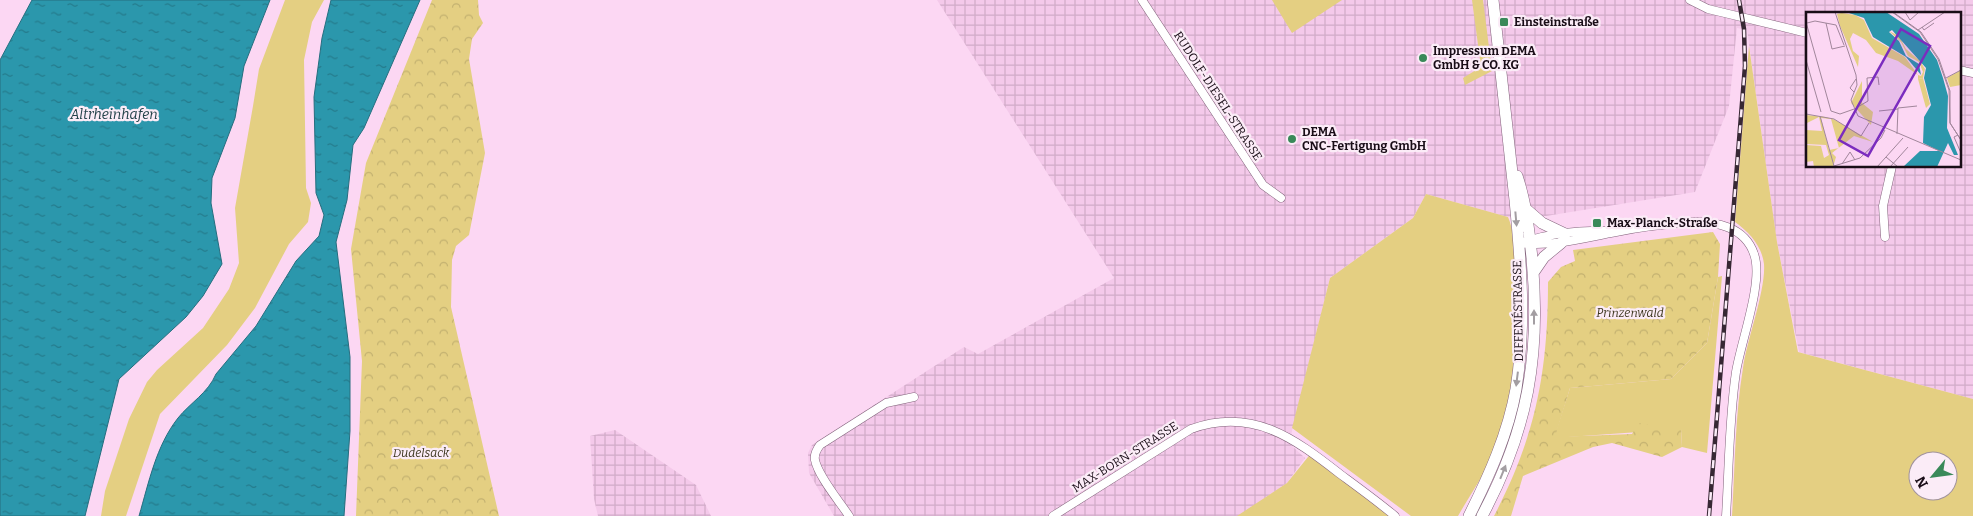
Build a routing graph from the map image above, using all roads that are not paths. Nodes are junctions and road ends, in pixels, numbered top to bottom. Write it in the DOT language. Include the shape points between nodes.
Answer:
graph roads {
  1 [pos="1142,0"];
  2 [pos="1493,0"];
  3 [pos="1690,0"];
  4 [pos="1806,34"];
  5 [pos="1960,70"];
  6 [pos="1973,73"];
  7 [pos="1512,160"];
  8 [pos="1892,168"];
  9 [pos="1281,198"];
  10 [pos="1527,210"];
  11 [pos="1885,237"];
  12 [pos="1563,238"];
  13 [pos="1526,242"];
  14 [pos="1533,273"];
  15 [pos="914,397"];
  16 [pos="849,516"];
  17 [pos="1053,516"];
  18 [pos="1395,516"];
  19 [pos="1469,516"];
  20 [pos="1482,516"];
  21 [pos="1726,516"];
  1 -- 9 [label="street, RUDOLF-DIESEL-STRASSE" via="1263,185"];
  2 -- 7 [label="main road, DIFFENÉSTRASSE"];
  3 -- 4 [label="street" via="1708,9"];
  5 -- 6 [label="street"];
  7 -- 10 [label="main road, DIFFENÉSTRASSE"];
  7 -- 13 [label="main road, DIFFENÉSTRASSE, one-way"];
  8 -- 11 [label="street" via="1883,206"];
  10 -- 12 [label="main road"];
  10 -- 13 [label="main road, DIFFENÉSTRASSE"];
  12 -- 13 [label="street"];
  12 -- 14 [label="main road"];
  12 -- 21 [label="street" via="1591,230 1618,231 1692,222 1714,223 1732,228 1744,237 1754,252 1758,269 1736,374"];
  13 -- 14 [label="main road, DIFFENÉSTRASSE"];
  13 -- 19 [label="main road, DIFFENÉSTRASSE, one-way" via="1516,389 1505,434"];
  20 -- 14 [label="main road, DIFFENÉSTRASSE, one-way" via="1495,493 1517,437 1528,396 1534,361"];
  15 -- 16 [label="street" via="886,403 816,450 818,468"];
  17 -- 18 [label="street, MAX-BORN-STRASSE" via="1185,433 1207,424 1231,421 1260,426 1288,436"];
}
